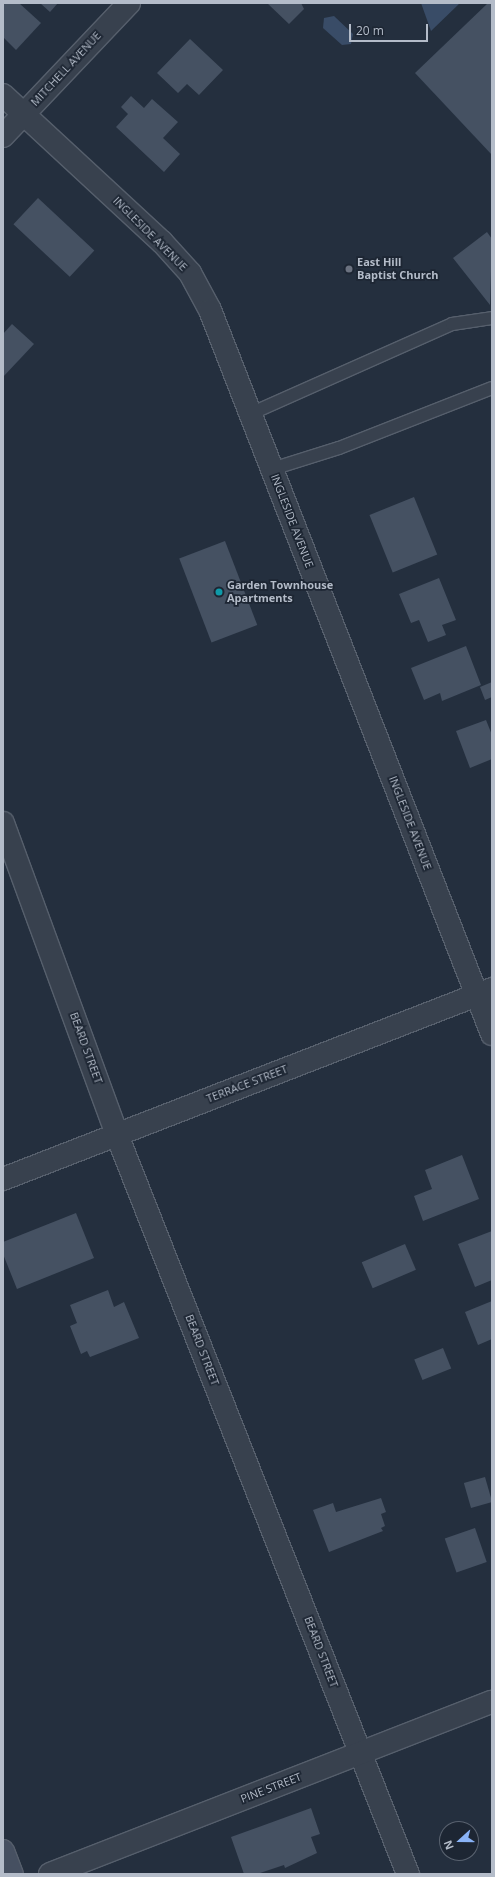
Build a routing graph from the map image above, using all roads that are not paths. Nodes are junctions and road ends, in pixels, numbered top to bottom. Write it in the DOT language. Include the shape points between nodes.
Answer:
graph roads {
  1 [pos="128,3"];
  2 [pos="3,95"];
  3 [pos="24,114"];
  4 [pos="3,136"];
  5 [pos="492,318"];
  6 [pos="492,388"];
  7 [pos="250,414"];
  8 [pos="272,469"];
  9 [pos="3,823"];
  10 [pos="484,992"];
  11 [pos="492,1034"];
  12 [pos="118,1135"];
  13 [pos="3,1179"];
  14 [pos="492,1702"];
  15 [pos="360,1753"];
  16 [pos="3,1851"];
  17 [pos="12,1874"];
  18 [pos="50,1874"];
  19 [pos="408,1874"];
  1 -- 3 [label="street, MITCHELL AVENUE"];
  2 -- 3 [label="street, INGLESIDE AVENUE"];
  3 -- 4 [label="street, MITCHELL AVENUE"];
  3 -- 7 [label="street, INGLESIDE AVENUE" via="162,242 190,273 210,310"];
  5 -- 7 [label="lane" via="452,324"];
  6 -- 8 [label="lane"];
  7 -- 8 [label="street, INGLESIDE AVENUE"];
  8 -- 10 [label="street, INGLESIDE AVENUE"];
  9 -- 12 [label="street, BEARD STREET"];
  10 -- 11 [label="street, INGLESIDE AVENUE"];
  10 -- 12 [label="street, TERRACE STREET"];
  12 -- 13 [label="street, TERRACE STREET"];
  12 -- 15 [label="street, BEARD STREET"];
  14 -- 15 [label="street, PINE STREET"];
  15 -- 18 [label="street, PINE STREET"];
  15 -- 19 [label="street, BEARD STREET"];
  16 -- 17 [label="street"];
}
